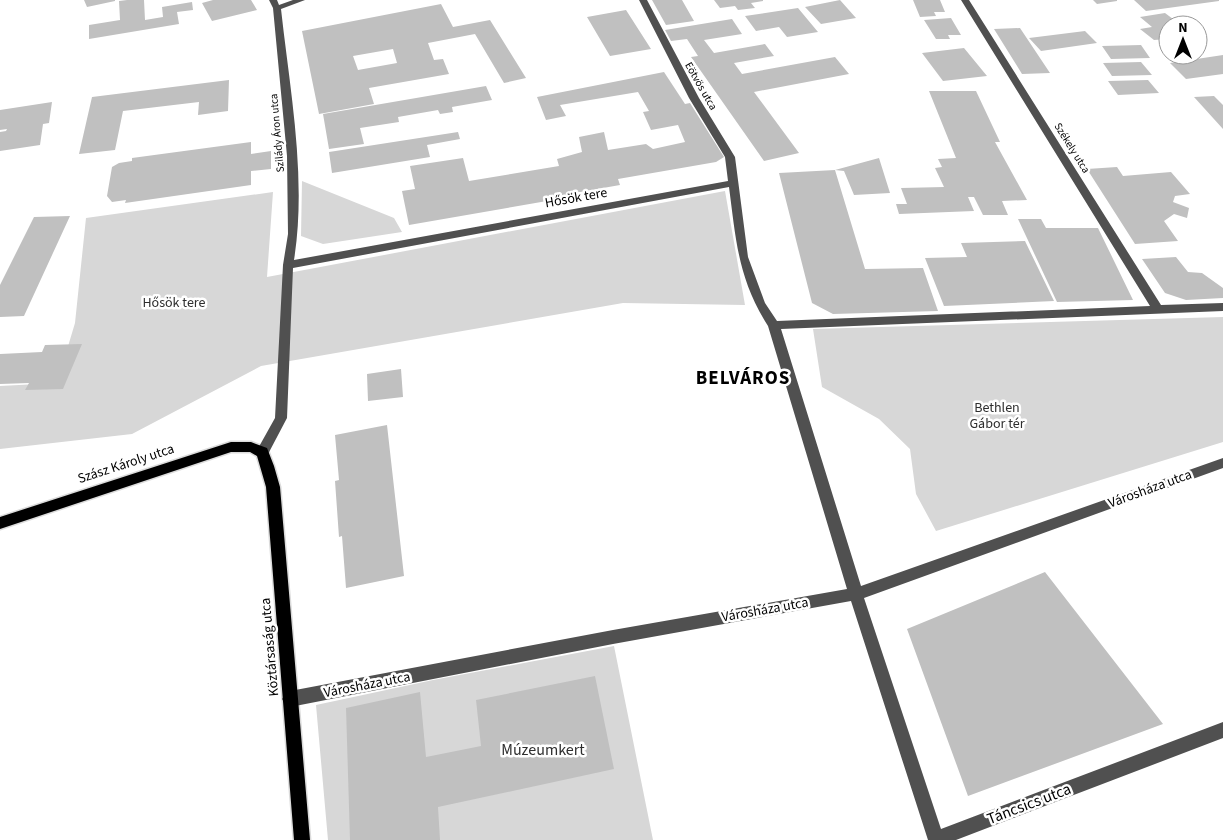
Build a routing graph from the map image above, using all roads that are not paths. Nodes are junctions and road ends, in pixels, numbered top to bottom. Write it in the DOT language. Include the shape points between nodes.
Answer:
graph roads {
  1 [pos="301,0"];
  2 [pos="643,0"];
  3 [pos="965,0"];
  4 [pos="275,4"];
  5 [pos="733,184"];
  6 [pos="288,265"];
  7 [pos="1223,307"];
  8 [pos="1158,310"];
  9 [pos="774,325"];
  10 [pos="262,452"];
  11 [pos="1223,463"];
  12 [pos="0,523"];
  13 [pos="856,594"];
  14 [pos="290,699"];
  15 [pos="1223,730"];
  16 [pos="302,840"];
  17 [pos="936,840"];
  1 -- 4 [label="street"];
  2 -- 5 [label="street, Eötvös utca" via="660,36 730,157"];
  3 -- 8 [label="street, Székely utca"];
  4 -- 6 [label="street, Szilády Áron utca" via="292,156 293,234"];
  5 -- 6 [label="street, Hősök tere"];
  5 -- 9 [label="street" via="743,257 760,304"];
  6 -- 10 [label="street" via="281,418"];
  7 -- 8 [label="street"];
  8 -- 9 [label="street"];
  9 -- 13 [label="street"];
  10 -- 12 [label="main road, Szász Károly utca" via="251,447 231,447"];
  10 -- 14 [label="main road, Köztársaság utca" via="273,487"];
  11 -- 13 [label="street, Városháza utca"];
  13 -- 14 [label="street, Városháza utca"];
  13 -- 17 [label="street, Táncsics utca"];
  14 -- 16 [label="main road, Köztársaság utca"];
  15 -- 17 [label="street, Táncsics utca"];
}
